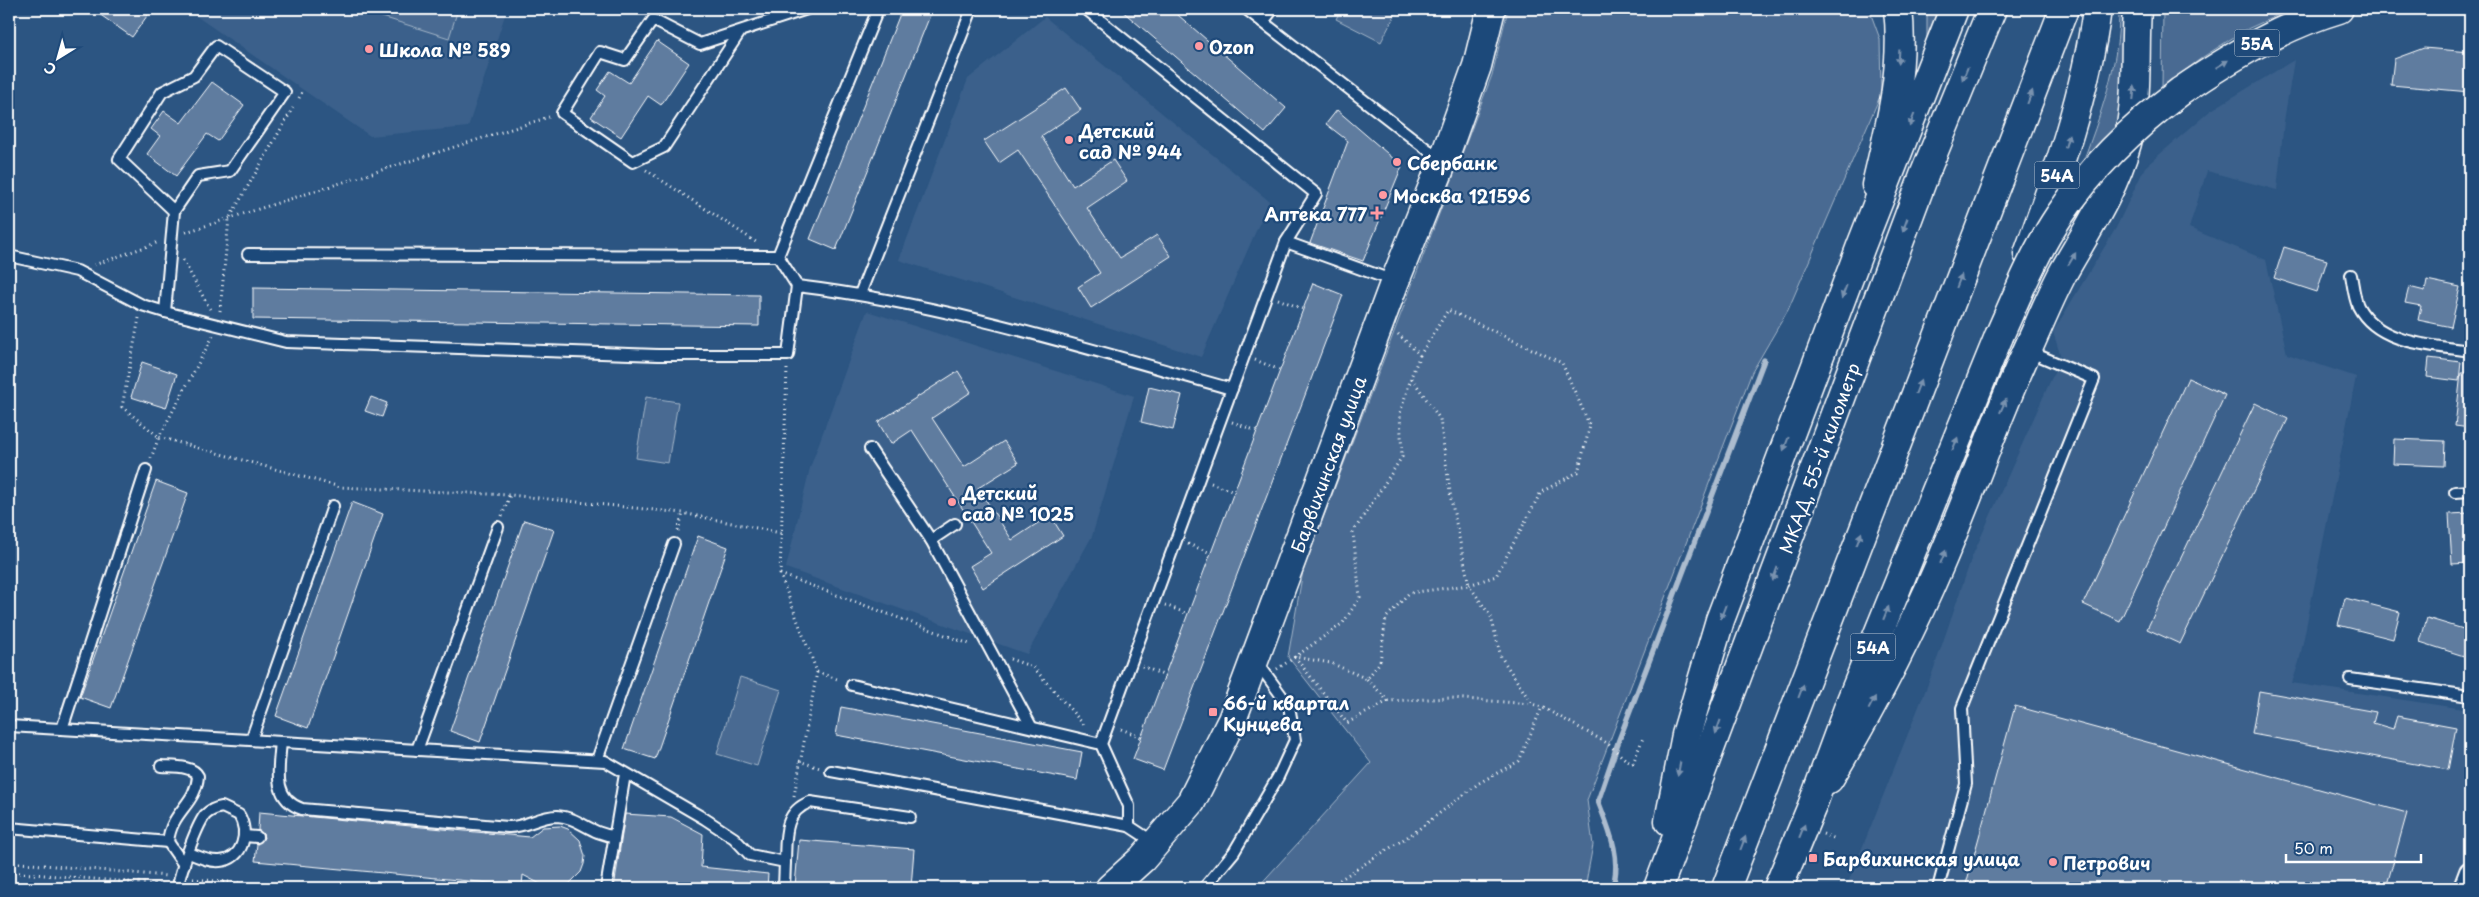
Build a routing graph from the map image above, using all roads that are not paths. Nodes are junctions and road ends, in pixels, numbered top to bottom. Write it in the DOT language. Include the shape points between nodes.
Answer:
graph roads {
  1 [pos="807,9"];
  2 [pos="878,9"];
  3 [pos="972,9"];
  4 [pos="1086,9"];
  5 [pos="1246,9"];
  6 [pos="1273,9"];
  7 [pos="1491,9"];
  8 [pos="1898,9"];
  9 [pos="1954,9"];
  10 [pos="2064,9"];
  11 [pos="2097,9"];
  12 [pos="2137,9"];
  13 [pos="2340,9"];
  14 [pos="1988,19"];
  15 [pos="1263,22"];
  16 [pos="740,32"];
  17 [pos="1444,161"];
  18 [pos="174,211"];
  19 [pos="1286,242"];
  20 [pos="1861,246"];
  21 [pos="248,254"];
  22 [pos="9,256"];
  23 [pos="778,256"];
  24 [pos="2351,275"];
  25 [pos="1395,281"];
  26 [pos="797,286"];
  27 [pos="860,294"];
  28 [pos="165,312"];
  29 [pos="1998,336"];
  30 [pos="2027,351"];
  31 [pos="2470,351"];
  32 [pos="1232,389"];
  33 [pos="870,448"];
  34 [pos="146,470"];
  35 [pos="2470,491"];
  36 [pos="2455,492"];
  37 [pos="333,506"];
  38 [pos="955,524"];
  39 [pos="498,527"];
  40 [pos="931,540"];
  41 [pos="674,544"];
  42 [pos="1261,668"];
  43 [pos="2350,679"];
  44 [pos="852,685"];
  45 [pos="2470,696"];
  46 [pos="9,726"];
  47 [pos="1031,726"];
  48 [pos="62,729"];
  49 [pos="251,740"];
  50 [pos="281,742"];
  51 [pos="1101,744"];
  52 [pos="416,750"];
  53 [pos="597,760"];
  54 [pos="161,766"];
  55 [pos="831,771"];
  56 [pos="625,774"];
  57 [pos="910,817"];
  58 [pos="1815,819"];
  59 [pos="1129,826"];
  60 [pos="9,828"];
  61 [pos="244,836"];
  62 [pos="614,836"];
  63 [pos="257,837"];
  64 [pos="168,842"];
  65 [pos="1156,844"];
  66 [pos="189,853"];
  67 [pos="785,862"];
  68 [pos="184,865"];
  69 [pos="2470,872"];
  70 [pos="178,884"];
  71 [pos="606,888"];
  72 [pos="784,888"];
  73 [pos="1110,888"];
  74 [pos="1204,888"];
  75 [pos="1657,888"];
  76 [pos="1726,888"];
  77 [pos="1778,888"];
  78 [pos="1938,888"];
  79 [pos="2464,888"];
  1 -- 16 [label="lane"];
  2 -- 23 [label="lane"];
  3 -- 27 [label="lane"];
  4 -- 19 [label="lane" via="1316,194"];
  5 -- 15 [label="lane"];
  6 -- 15 [label="lane"];
  7 -- 17 [label="main road, Барвихинская улица" via="1477,66"];
  8 -- 20 [label="main road, one-way" via="1896,88"];
  9 -- 20 [label="main road, one-way"];
  76 -- 10 [label="main road, one-way"];
  29 -- 11 [label="main road, 54А, one-way, bridge" via="2063,157 2083,87"];
  30 -- 12 [label="main road, one-way" via="2064,273 2110,190 2127,142 2135,90"];
  29 -- 13 [label="main road, 55А, one-way, bridge" via="2058,217 2110,152 2151,113 2181,91 2266,38"];
  14 -- 75 [label="main road, МКАД, 55-й километр, one-way" via="1925,173"];
  15 -- 17 [label="lane"];
  16 -- 16 [label="lane" via="664,147 633,162 562,113 600,52 625,60 653,20 700,44"];
  17 -- 25 [label="main road, Барвихинская улица"];
  18 -- 18 [label="lane" via="198,176 230,171 285,92 216,46 194,76 162,92 119,159"];
  18 -- 28 [label="lane"];
  19 -- 25 [label="lane"];
  19 -- 32 [label="lane"];
  20 -- 75 [label="main road, one-way" via="1720,620 1686,735"];
  21 -- 23 [label="lane"];
  22 -- 28 [label="lane" via="76,271 142,305"];
  23 -- 26 [label="lane"];
  24 -- 31 [label="lane" via="2358,305 2369,320 2386,333 2409,341"];
  25 -- 42 [label="main road, Барвихинская улица"];
  26 -- 27 [label="lane"];
  26 -- 28 [label="lane" via="788,355 658,355 286,342"];
  27 -- 32 [label="lane" via="998,323"];
  58 -- 29 [label="main road, 54А, one-way" via="1850,703"];
  58 -- 30 [label="main road, one-way" via="1941,562 1995,422"];
  30 -- 78 [label="lane" via="2094,379 1962,708 1966,784"];
  32 -- 51 [label="lane"];
  33 -- 40 [label="lane"];
  34 -- 48 [label="lane"];
  35 -- 36 [label="lane"];
  37 -- 49 [label="lane"];
  38 -- 40 [label="lane"];
  39 -- 52 [label="lane"];
  40 -- 47 [label="lane"];
  41 -- 53 [label="lane"];
  42 -- 65 [label="main road, Барвихинская улица" via="1191,802"];
  42 -- 74 [label="lane" via="1289,706 1295,740 1278,777 1234,852"];
  43 -- 45 [label="lane"];
  44 -- 47 [label="lane"];
  46 -- 48 [label="lane"];
  47 -- 51 [label="lane"];
  48 -- 49 [label="lane"];
  49 -- 50 [label="lane"];
  50 -- 52 [label="lane"];
  50 -- 62 [label="lane" via="279,787 286,799 302,809 508,827 556,816 575,821 594,832"];
  51 -- 59 [label="lane" via="1129,806"];
  52 -- 53 [label="lane"];
  53 -- 56 [label="lane" via="605,761"];
  54 -- 64 [label="lane" via="190,769 198,776 193,795 172,821"];
  55 -- 59 [label="lane"];
  56 -- 62 [label="lane"];
  56 -- 67 [label="lane" via="705,819 734,838 750,855"];
  57 -- 67 [label="lane" via="810,802 801,805 790,816 786,826"];
  77 -- 58 [label="main road, 54А, one-way"];
  59 -- 65 [label="lane"];
  60 -- 64 [label="lane"];
  61 -- 63 [label="lane"];
  61 -- 66 [label="lane" via="239,851 225,860 211,861"];
  61 -- 66 [label="lane" via="238,814 226,807 215,808 204,817"];
  62 -- 71 [label="lane"];
  64 -- 68 [label="lane"];
  65 -- 73 [label="main road, Барвихинская улица"];
  66 -- 68 [label="lane"];
  67 -- 72 [label="lane"];
  68 -- 70 [label="lane"];
  69 -- 79 [label="street"];
}
